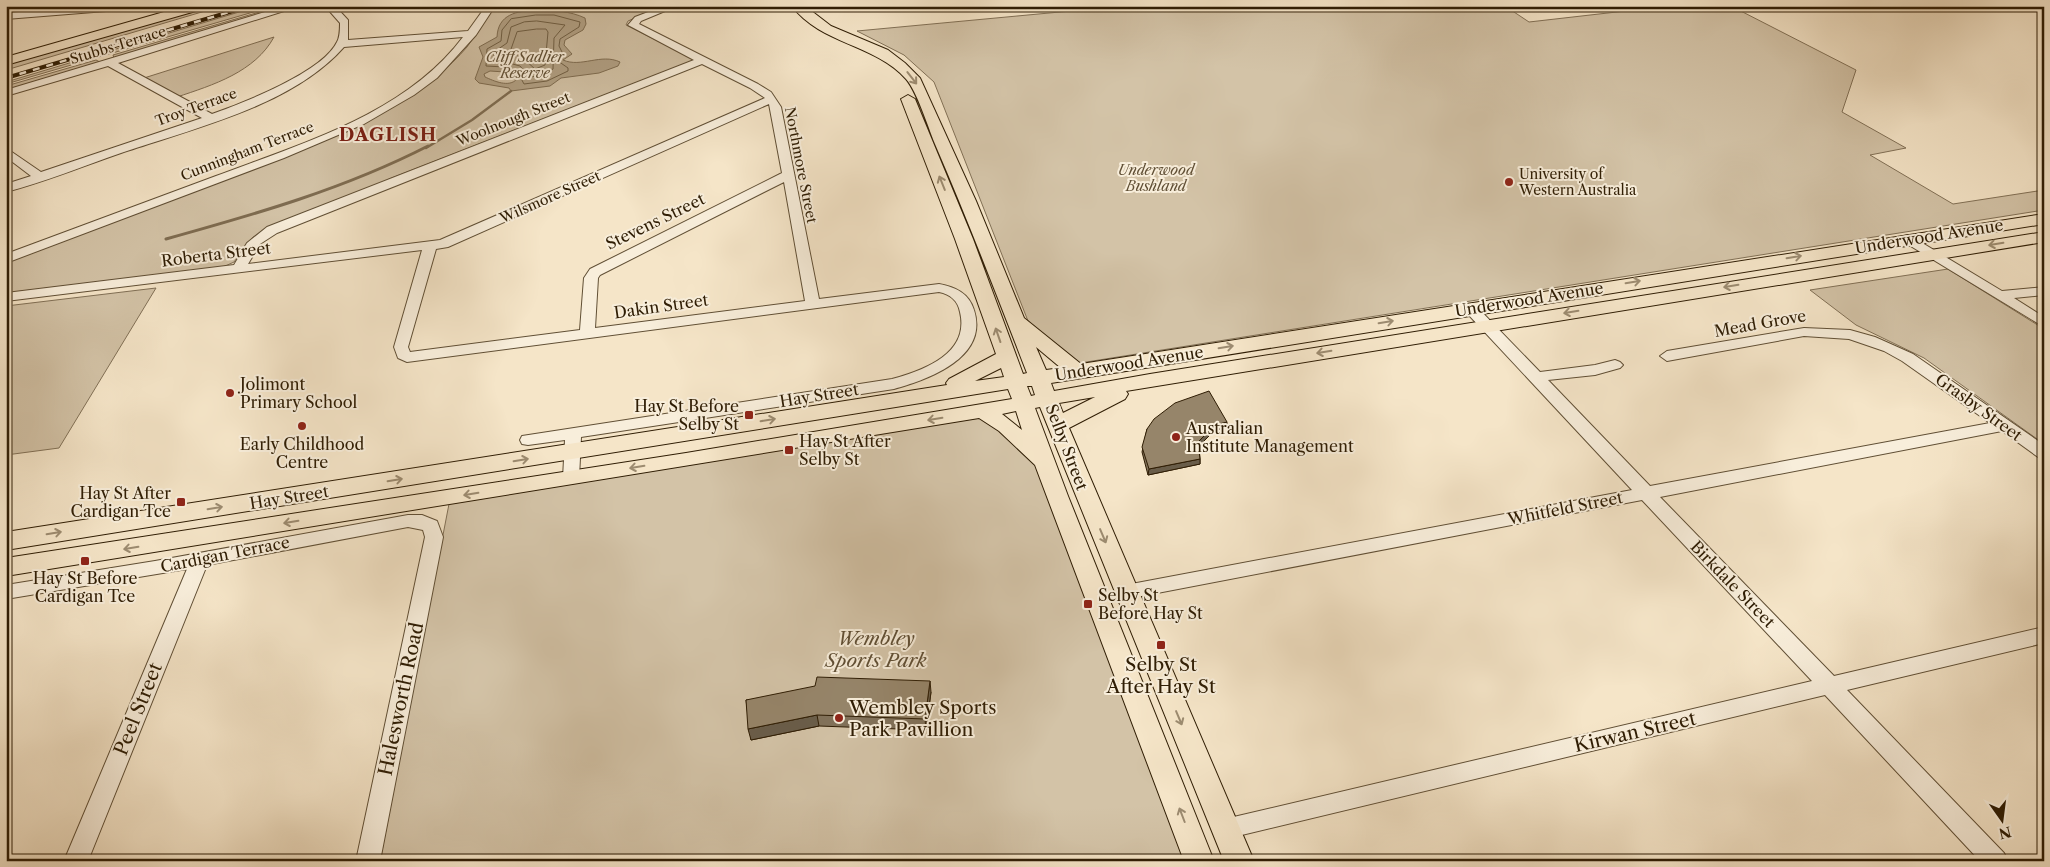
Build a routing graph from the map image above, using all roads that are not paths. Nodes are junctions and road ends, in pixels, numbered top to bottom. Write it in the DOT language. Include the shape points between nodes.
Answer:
graph roads {
  1 [pos="131,6"];
  2 [pos="296,6"];
  3 [pos="329,6"];
  4 [pos="491,6"];
  5 [pos="654,6"];
  6 [pos="194,7"];
  7 [pos="668,8"];
  8 [pos="793,9"];
  9 [pos="37,13"];
  10 [pos="6,16"];
  11 [pos="6,22"];
  12 [pos="633,25"];
  13 [pos="473,33"];
  14 [pos="341,44"];
  15 [pos="702,60"];
  16 [pos="6,61"];
  17 [pos="109,62"];
  18 [pos="6,92"];
  19 [pos="772,99"];
  20 [pos="210,118"];
  21 [pos="6,152"];
  22 [pos="948,156"];
  23 [pos="932,158"];
  24 [pos="788,175"];
  25 [pos="40,177"];
  26 [pos="6,188"];
  27 [pos="2044,219"];
  28 [pos="2044,236"];
  29 [pos="1909,239"];
  30 [pos="430,246"];
  31 [pos="988,252"];
  32 [pos="1932,254"];
  33 [pos="970,255"];
  34 [pos="6,259"];
  35 [pos="239,269"];
  36 [pos="924,289"];
  37 [pos="2044,291"];
  38 [pos="2000,295"];
  39 [pos="6,297"];
  40 [pos="813,304"];
  41 [pos="1470,308"];
  42 [pos="1016,320"];
  43 [pos="2044,323"];
  44 [pos="1486,326"];
  45 [pos="587,333"];
  46 [pos="1667,356"];
  47 [pos="1006,357"];
  48 [pos="1914,360"];
  49 [pos="1615,365"];
  50 [pos="1077,371"];
  51 [pos="1040,377"];
  52 [pos="1536,377"];
  53 [pos="1150,380"];
  54 [pos="1015,381"];
  55 [pos="928,394"];
  56 [pos="1048,398"];
  57 [pos="1022,402"];
  58 [pos="983,411"];
  59 [pos="1058,424"];
  60 [pos="2004,425"];
  61 [pos="528,440"];
  62 [pos="573,442"];
  63 [pos="2044,453"];
  64 [pos="1046,464"];
  65 [pos="570,478"];
  66 [pos="1646,492"];
  67 [pos="434,536"];
  68 [pos="6,541"];
  69 [pos="201,558"];
  70 [pos="6,567"];
  71 [pos="6,592"];
  72 [pos="1126,592"];
  73 [pos="2044,635"];
  74 [pos="1831,686"];
  75 [pos="1226,829"];
  76 [pos="76,861"];
  77 [pos="368,861"];
  78 [pos="1200,861"];
  79 [pos="1239,861"];
  80 [pos="1996,861"];
  1 -- 9 [label="street"];
  2 -- 17 [label="street, Stubbs Terrace"];
  3 -- 14 [label="street" via="344,22"];
  4 -- 13 [label="street, Cunningham Terrace"];
  5 -- 7 [label="street"];
  6 -- 16 [label="main road"];
  7 -- 12 [label="street" via="638,19"];
  8 -- 22 [label="main road, Selby Street, one-way" via="883,53 902,67 916,81"];
  8 -- 23 [label="main road, Selby Street" via="802,26 856,48 886,66 905,93"];
  9 -- 10 [label="street"];
  9 -- 11 [label="street"];
  12 -- 15 [label="street, Northmore Street"];
  13 -- 14 [label="street"];
  13 -- 34 [label="street, Cunningham Terrace" via="438,71 416,89 354,124 264,162"];
  14 -- 20 [label="street, Troy Terrace" via="325,62 297,81 257,101"];
  15 -- 19 [label="street, Northmore Street" via="754,86"];
  15 -- 35 [label="street, Woolnough Street" via="272,230 257,238"];
  17 -- 18 [label="street, Stubbs Terrace"];
  17 -- 20 [label="street"];
  19 -- 24 [label="street, Northmore Street"];
  19 -- 30 [label="street, Wilsmore Street" via="455,239"];
  20 -- 25 [label="street, Troy Terrace"];
  21 -- 25 [label="street"];
  22 -- 23 [label="main road"];
  22 -- 31 [label="main road, Selby Street"];
  33 -- 23 [label="main road, Selby Street, one-way"];
  24 -- 40 [label="street, Northmore Street"];
  24 -- 45 [label="street, Stevens Street" via="595,272 591,278"];
  25 -- 26 [label="street, Troy Terrace"];
  27 -- 29 [label="main road, Underwood Avenue"];
  28 -- 32 [label="main road, Underwood Avenue, one-way"];
  29 -- 32 [label="street"];
  41 -- 29 [label="main road, Underwood Avenue, one-way"];
  30 -- 35 [label="street, Roberta Street"];
  30 -- 45 [label="street, Dakin Street" via="401,346 402,355 420,356"];
  31 -- 33 [label="main road"];
  31 -- 42 [label="main road, Selby Street"];
  32 -- 38 [label="street"];
  32 -- 44 [label="main road, Underwood Avenue, one-way"];
  47 -- 33 [label="main road, Selby Street, one-way"];
  35 -- 39 [label="street, Roberta Street"];
  36 -- 40 [label="street, Dakin Street"];
  36 -- 62 [label="street, Hay Street" via="938,288 958,294 970,318 967,336 960,349 940,367 927,373 894,384"];
  37 -- 38 [label="street"];
  38 -- 43 [label="street"];
  40 -- 45 [label="street, Dakin Street"];
  41 -- 44 [label="street, Birkdale Street"];
  50 -- 41 [label="main road, Underwood Avenue, one-way"];
  42 -- 50 [label="main road"];
  42 -- 51 [label="main road, Selby Street"];
  44 -- 52 [label="street, Birkdale Street"];
  44 -- 53 [label="main road, Underwood Avenue, one-way"];
  46 -- 48 [label="street, Mead Grove" via="1769,336 1827,330 1874,340"];
  47 -- 54 [label="main road, Selby Street"];
  47 -- 55 [label="main road"];
  48 -- 60 [label="street, Grasby Street"];
  49 -- 52 [label="street"];
  50 -- 51 [label="main road, Underwood Avenue"];
  51 -- 54 [label="main road, Underwood Avenue"];
  51 -- 56 [label="main road, Selby Street"];
  52 -- 66 [label="street, Birkdale Street"];
  53 -- 56 [label="main road, Underwood Avenue"];
  53 -- 59 [label="main road"];
  54 -- 55 [label="main road, Hay Street"];
  54 -- 57 [label="main road, Selby Street"];
  62 -- 55 [label="main road, Hay Street, one-way"];
  56 -- 57 [label="main road, Underwood Avenue"];
  56 -- 59 [label="main road, Selby Street"];
  57 -- 58 [label="main road, Hay Street"];
  57 -- 64 [label="main road, Selby Street"];
  58 -- 64 [label="main road" via="1006,426"];
  58 -- 65 [label="main road, Hay Street, one-way"];
  59 -- 72 [label="main road, Selby Street, one-way"];
  60 -- 63 [label="street, Grasby Street"];
  60 -- 66 [label="street, Whitfeld Street"];
  61 -- 62 [label="street, Hay Street"];
  62 -- 65 [label="street"];
  68 -- 62 [label="main road, Hay Street, one-way"];
  78 -- 64 [label="main road, Selby Street, one-way"];
  65 -- 70 [label="main road, Hay Street, one-way"];
  66 -- 72 [label="street, Whitfeld Street"];
  66 -- 74 [label="street, Birkdale Street"];
  67 -- 69 [label="street, Cardigan Terrace" via="431,526 422,521 408,520"];
  67 -- 77 [label="street, Halesworth Road"];
  69 -- 71 [label="street, Cardigan Terrace"];
  69 -- 76 [label="street, Peel Street"];
  72 -- 75 [label="main road, Selby Street, one-way"];
  73 -- 74 [label="street, Kirwan Street"];
  74 -- 75 [label="street, Kirwan Street"];
  74 -- 80 [label="street, Birkdale Street"];
  75 -- 79 [label="main road, Selby Street"];
}
